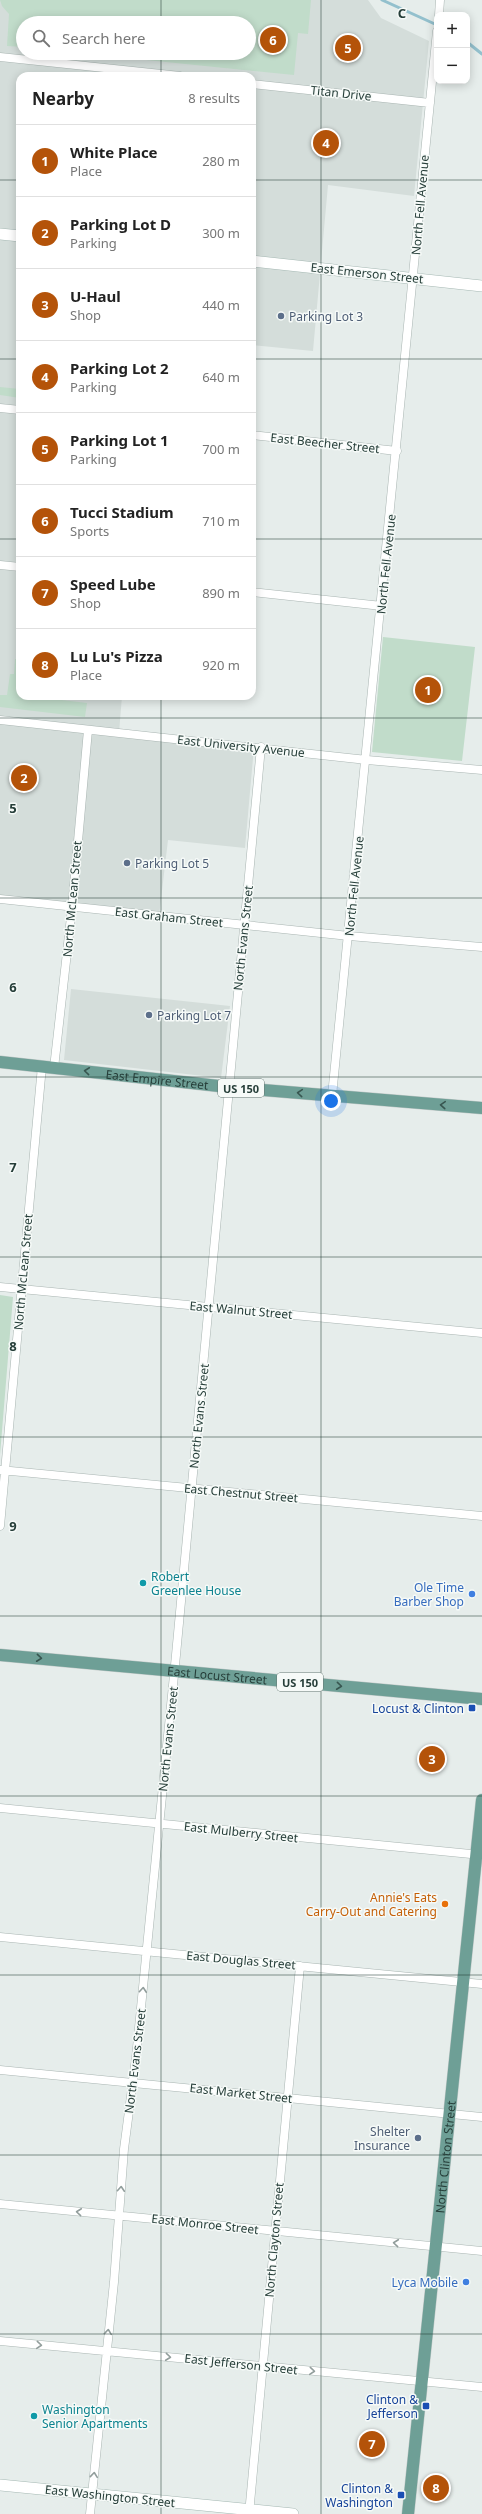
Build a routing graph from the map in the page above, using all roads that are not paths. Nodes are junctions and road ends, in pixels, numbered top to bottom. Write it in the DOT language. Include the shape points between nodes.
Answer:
graph roads {
  1 [pos="440,2"];
  2 [pos="439,12"];
  3 [pos="435,48"];
  4 [pos="0,57"];
  5 [pos="16,59"];
  6 [pos="28,60"];
  7 [pos="142,72"];
  8 [pos="256,84"];
  9 [pos="430,102"];
  10 [pos="0,234"];
  11 [pos="16,236"];
  12 [pos="256,261"];
  13 [pos="414,278"];
  14 [pos="482,286"];
  15 [pos="0,408"];
  16 [pos="16,410"];
  17 [pos="256,435"];
  18 [pos="398,451"];
  19 [pos="0,564"];
  20 [pos="16,566"];
  21 [pos="256,592"];
  22 [pos="382,606"];
  23 [pos="0,720"];
  24 [pos="88,730"];
  25 [pos="262,748"];
  26 [pos="367,760"];
  27 [pos="482,770"];
  28 [pos="0,899"];
  29 [pos="72,908"];
  30 [pos="245,925"];
  31 [pos="349,936"];
  32 [pos="482,947"];
  33 [pos="0,1062"];
  34 [pos="42,1066"];
  35 [pos="54,1068"];
  36 [pos="228,1087"];
  37 [pos="332,1096"];
  38 [pos="482,1108"];
  39 [pos="0,1287"];
  40 [pos="21,1289"];
  41 [pos="210,1308"];
  42 [pos="482,1333"];
  43 [pos="3,1470"];
  44 [pos="192,1489"];
  45 [pos="482,1516"];
  46 [pos="0,1526"];
  47 [pos="0,1655"];
  48 [pos="174,1672"];
  49 [pos="482,1699"];
  50 [pos="482,1800"];
  51 [pos="0,1808"];
  52 [pos="159,1824"];
  53 [pos="479,1854"];
  54 [pos="0,1937"];
  55 [pos="146,1951"];
  56 [pos="300,1966"];
  57 [pos="463,1982"];
  58 [pos="482,1984"];
  59 [pos="0,2070"];
  60 [pos="132,2083"];
  61 [pos="286,2098"];
  62 [pos="449,2114"];
  63 [pos="482,2117"];
  64 [pos="0,2204"];
  65 [pos="119,2216"];
  66 [pos="275,2231"];
  67 [pos="435,2247"];
  68 [pos="482,2251"];
  69 [pos="0,2341"];
  70 [pos="106,2351"];
  71 [pos="262,2366"];
  72 [pos="420,2381"];
  73 [pos="482,2387"];
  74 [pos="0,2485"];
  75 [pos="92,2494"];
  76 [pos="249,2512"];
  77 [pos="90,2514"];
  78 [pos="293,2514"];
  79 [pos="408,2514"];
  1 -- 2 [label="street"];
  3 -- 9 [label="street, North Fell Avenue"];
  4 -- 5 [label="street"];
  6 -- 7 [label="street"];
  8 -- 9 [label="street, Titan Drive"];
  9 -- 13 [label="street, North Fell Avenue"];
  10 -- 11 [label="main road"];
  12 -- 13 [label="main road, East Emerson Street"];
  13 -- 14 [label="main road, East Emerson Street"];
  13 -- 18 [label="street, North Fell Avenue"];
  15 -- 16 [label="street"];
  17 -- 18 [label="street, East Beecher Street"];
  18 -- 22 [label="street, North Fell Avenue"];
  19 -- 20 [label="street"];
  21 -- 22 [label="street"];
  22 -- 26 [label="street, North Fell Avenue"];
  23 -- 24 [label="street, East University Avenue"];
  24 -- 25 [label="street, East University Avenue"];
  24 -- 29 [label="street, North McLean Street"];
  25 -- 26 [label="street, East University Avenue"];
  25 -- 30 [label="street, North Evans Street"];
  26 -- 27 [label="street, East University Avenue"];
  26 -- 31 [label="street, North Fell Avenue"];
  28 -- 29 [label="street, East Graham Street"];
  29 -- 30 [label="street, East Graham Street"];
  29 -- 35 [label="street, North McLean Street"];
  30 -- 31 [label="street, East Graham Street"];
  30 -- 36 [label="street, North Evans Street"];
  31 -- 32 [label="street, East Graham Street"];
  31 -- 37 [label="street, North Fell Avenue"];
  33 -- 34 [label="main road, East Empire Street / US 150"];
  34 -- 35 [label="main road, East Empire Street / US 150"];
  34 -- 40 [label="street, North McLean Street"];
  36 -- 35 [label="main road, East Empire Street / US 150, one-way"];
  37 -- 36 [label="main road, East Empire Street / US 150, one-way"];
  36 -- 41 [label="street, North Evans Street"];
  38 -- 37 [label="main road, East Empire Street / US 150, one-way"];
  39 -- 40 [label="street, East Walnut Street"];
  40 -- 41 [label="street, East Walnut Street"];
  40 -- 43 [label="street, North McLean Street"];
  41 -- 42 [label="street, East Walnut Street"];
  41 -- 44 [label="street, North Evans Street"];
  43 -- 44 [label="street, East Chestnut Street"];
  43 -- 46 [label="street, North McLean Street"];
  44 -- 45 [label="street, East Chestnut Street"];
  44 -- 48 [label="street, North Evans Street"];
  47 -- 48 [label="main road, East Locust Street / US 150, one-way"];
  48 -- 49 [label="main road, East Locust Street / US 150, one-way"];
  48 -- 52 [label="street, North Evans Street"];
  50 -- 53 [label="main road, North Clinton Street"];
  51 -- 52 [label="street, East Mulberry Street"];
  52 -- 53 [label="street, East Mulberry Street"];
  52 -- 55 [label="street, North Evans Street"];
  53 -- 57 [label="main road, North Clinton Street"];
  54 -- 55 [label="street, East Douglas Street"];
  55 -- 56 [label="street, East Douglas Street"];
  60 -- 55 [label="street, North Evans Street, one-way"];
  56 -- 57 [label="street, East Douglas Street"];
  56 -- 61 [label="street, North Clayton Street"];
  57 -- 58 [label="street, East Douglas Street"];
  57 -- 62 [label="main road, North Clinton Street"];
  59 -- 60 [label="street, East Market Street"];
  60 -- 61 [label="street, East Market Street"];
  65 -- 60 [label="street, North Evans Street, one-way"];
  61 -- 62 [label="street, East Market Street"];
  61 -- 66 [label="street, North Clayton Street"];
  62 -- 63 [label="street, East Market Street"];
  62 -- 67 [label="main road, North Clinton Street"];
  65 -- 64 [label="street, East Monroe Street, one-way"];
  65 -- 66 [label="street, East Monroe Street"];
  70 -- 65 [label="street, North Evans Street, one-way"];
  67 -- 66 [label="street, East Monroe Street, one-way"];
  66 -- 71 [label="street, North Clayton Street"];
  67 -- 68 [label="street, East Monroe Street"];
  67 -- 72 [label="main road, North Clinton Street"];
  69 -- 70 [label="street, East Jefferson Street, one-way"];
  70 -- 71 [label="street, East Jefferson Street, one-way"];
  75 -- 70 [label="street, North Evans Street, one-way"];
  71 -- 72 [label="street, East Jefferson Street, one-way"];
  71 -- 76 [label="street, North Clayton Street"];
  72 -- 73 [label="street, East Jefferson Street"];
  72 -- 79 [label="main road, North Clinton Street"];
  74 -- 75 [label="main road, East Washington Street"];
  75 -- 76 [label="main road, East Washington Street"];
  75 -- 77 [label="street, North Evans Street"];
  76 -- 78 [label="main road, East Washington Street"];
}
